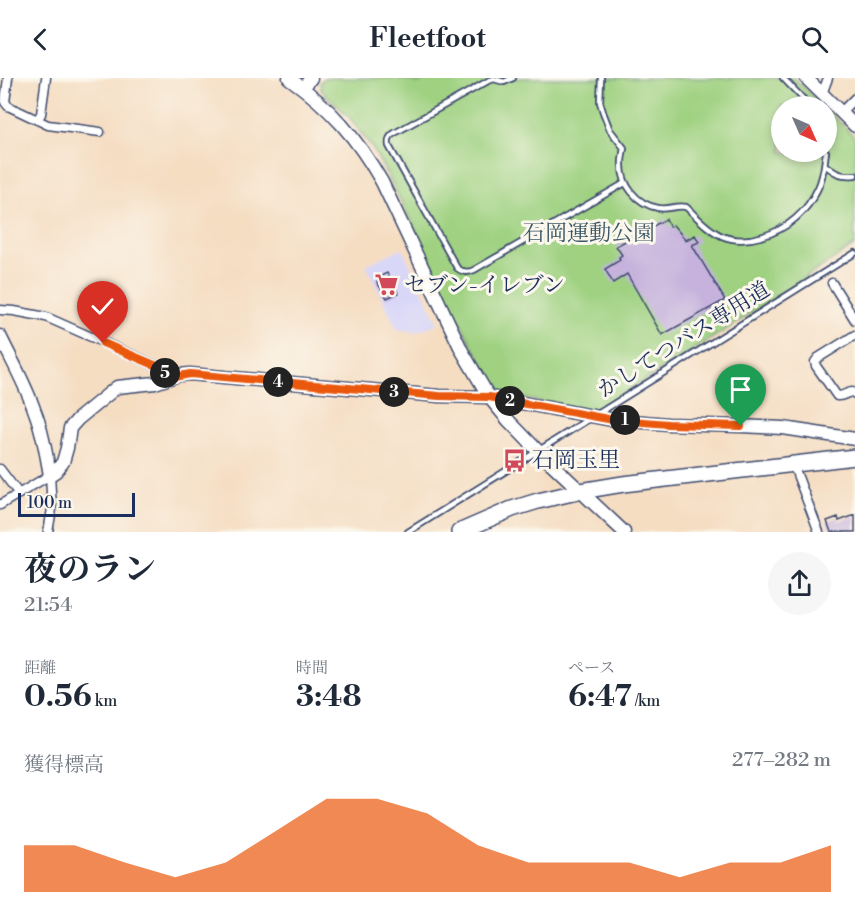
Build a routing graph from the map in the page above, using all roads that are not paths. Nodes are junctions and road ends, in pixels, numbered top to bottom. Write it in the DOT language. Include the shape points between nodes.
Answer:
graph roads {
  1 [pos="8,78"];
  2 [pos="46,78"];
  3 [pos="289,78"];
  4 [pos="513,78"];
  5 [pos="601,78"];
  6 [pos="783,78"];
  7 [pos="806,78"];
  8 [pos="828,78"];
  9 [pos="307,83"];
  10 [pos="822,93"];
  11 [pos="800,96"];
  12 [pos="855,98"];
  13 [pos="841,112"];
  14 [pos="38,120"];
  15 [pos="855,126"];
  16 [pos="100,132"];
  17 [pos="825,162"];
  18 [pos="825,165"];
  19 [pos="855,175"];
  20 [pos="625,183"];
  21 [pos="855,253"];
  22 [pos="832,283"];
  23 [pos="0,310"];
  24 [pos="855,320"];
  25 [pos="855,335"];
  26 [pos="0,336"];
  27 [pos="169,378"];
  28 [pos="855,394"];
  29 [pos="489,397"];
  30 [pos="594,416"];
  31 [pos="855,439"];
  32 [pos="538,451"];
  33 [pos="855,457"];
  34 [pos="793,464"];
  35 [pos="0,470"];
  36 [pos="50,475"];
  37 [pos="581,491"];
  38 [pos="19,494"];
  39 [pos="0,505"];
  40 [pos="48,532"];
  41 [pos="408,532"];
  42 [pos="459,532"];
  43 [pos="624,532"];
  44 [pos="819,532"];
  1 -- 14 [label="street" via="6,104"];
  2 -- 14 [label="street"];
  3 -- 9 [label="street"];
  4 -- 20 [label="lane" via="504,82 494,79 476,86 389,137 389,146 457,268 474,270"];
  5 -- 20 [label="lane" via="600,102 610,130 624,148"];
  6 -- 11 [label="lane"];
  7 -- 10 [label="street"];
  8 -- 10 [label="street"];
  9 -- 29 [label="street" via="370,160 462,351"];
  10 -- 13 [label="street"];
  12 -- 13 [label="street"];
  13 -- 15 [label="street"];
  14 -- 16 [label="street" via="53,126"];
  17 -- 18 [label="lane"];
  18 -- 19 [label="lane" via="842,176"];
  18 -- 20 [label="lane" via="818,188 796,218 767,235 740,240 712,231 686,207 665,209 644,202"];
  21 -- 30 [label="lane, かしてつバス専用道"];
  22 -- 24 [label="street"];
  23 -- 27 [label="street" via="57,321 157,366"];
  25 -- 28 [label="street" via="815,362 837,396"];
  26 -- 36 [label="street" via="36,414"];
  27 -- 29 [label="street" via="190,374"];
  27 -- 36 [label="street" via="117,387 70,428 63,462"];
  29 -- 30 [label="street"];
  29 -- 32 [label="street"];
  30 -- 31 [label="street" via="668,424 783,428"];
  30 -- 32 [label="lane, かしてつバス専用道"];
  32 -- 37 [label="street"];
  32 -- 41 [label="lane, かしてつバス専用道"];
  33 -- 34 [label="highway"];
  34 -- 37 [label="highway"];
  34 -- 44 [label="street"];
  35 -- 38 [label="street"];
  36 -- 38 [label="street"];
  36 -- 40 [label="street" via="52,509"];
  37 -- 42 [label="highway" via="512,509"];
  37 -- 43 [label="street"];
  38 -- 39 [label="street"];
}
